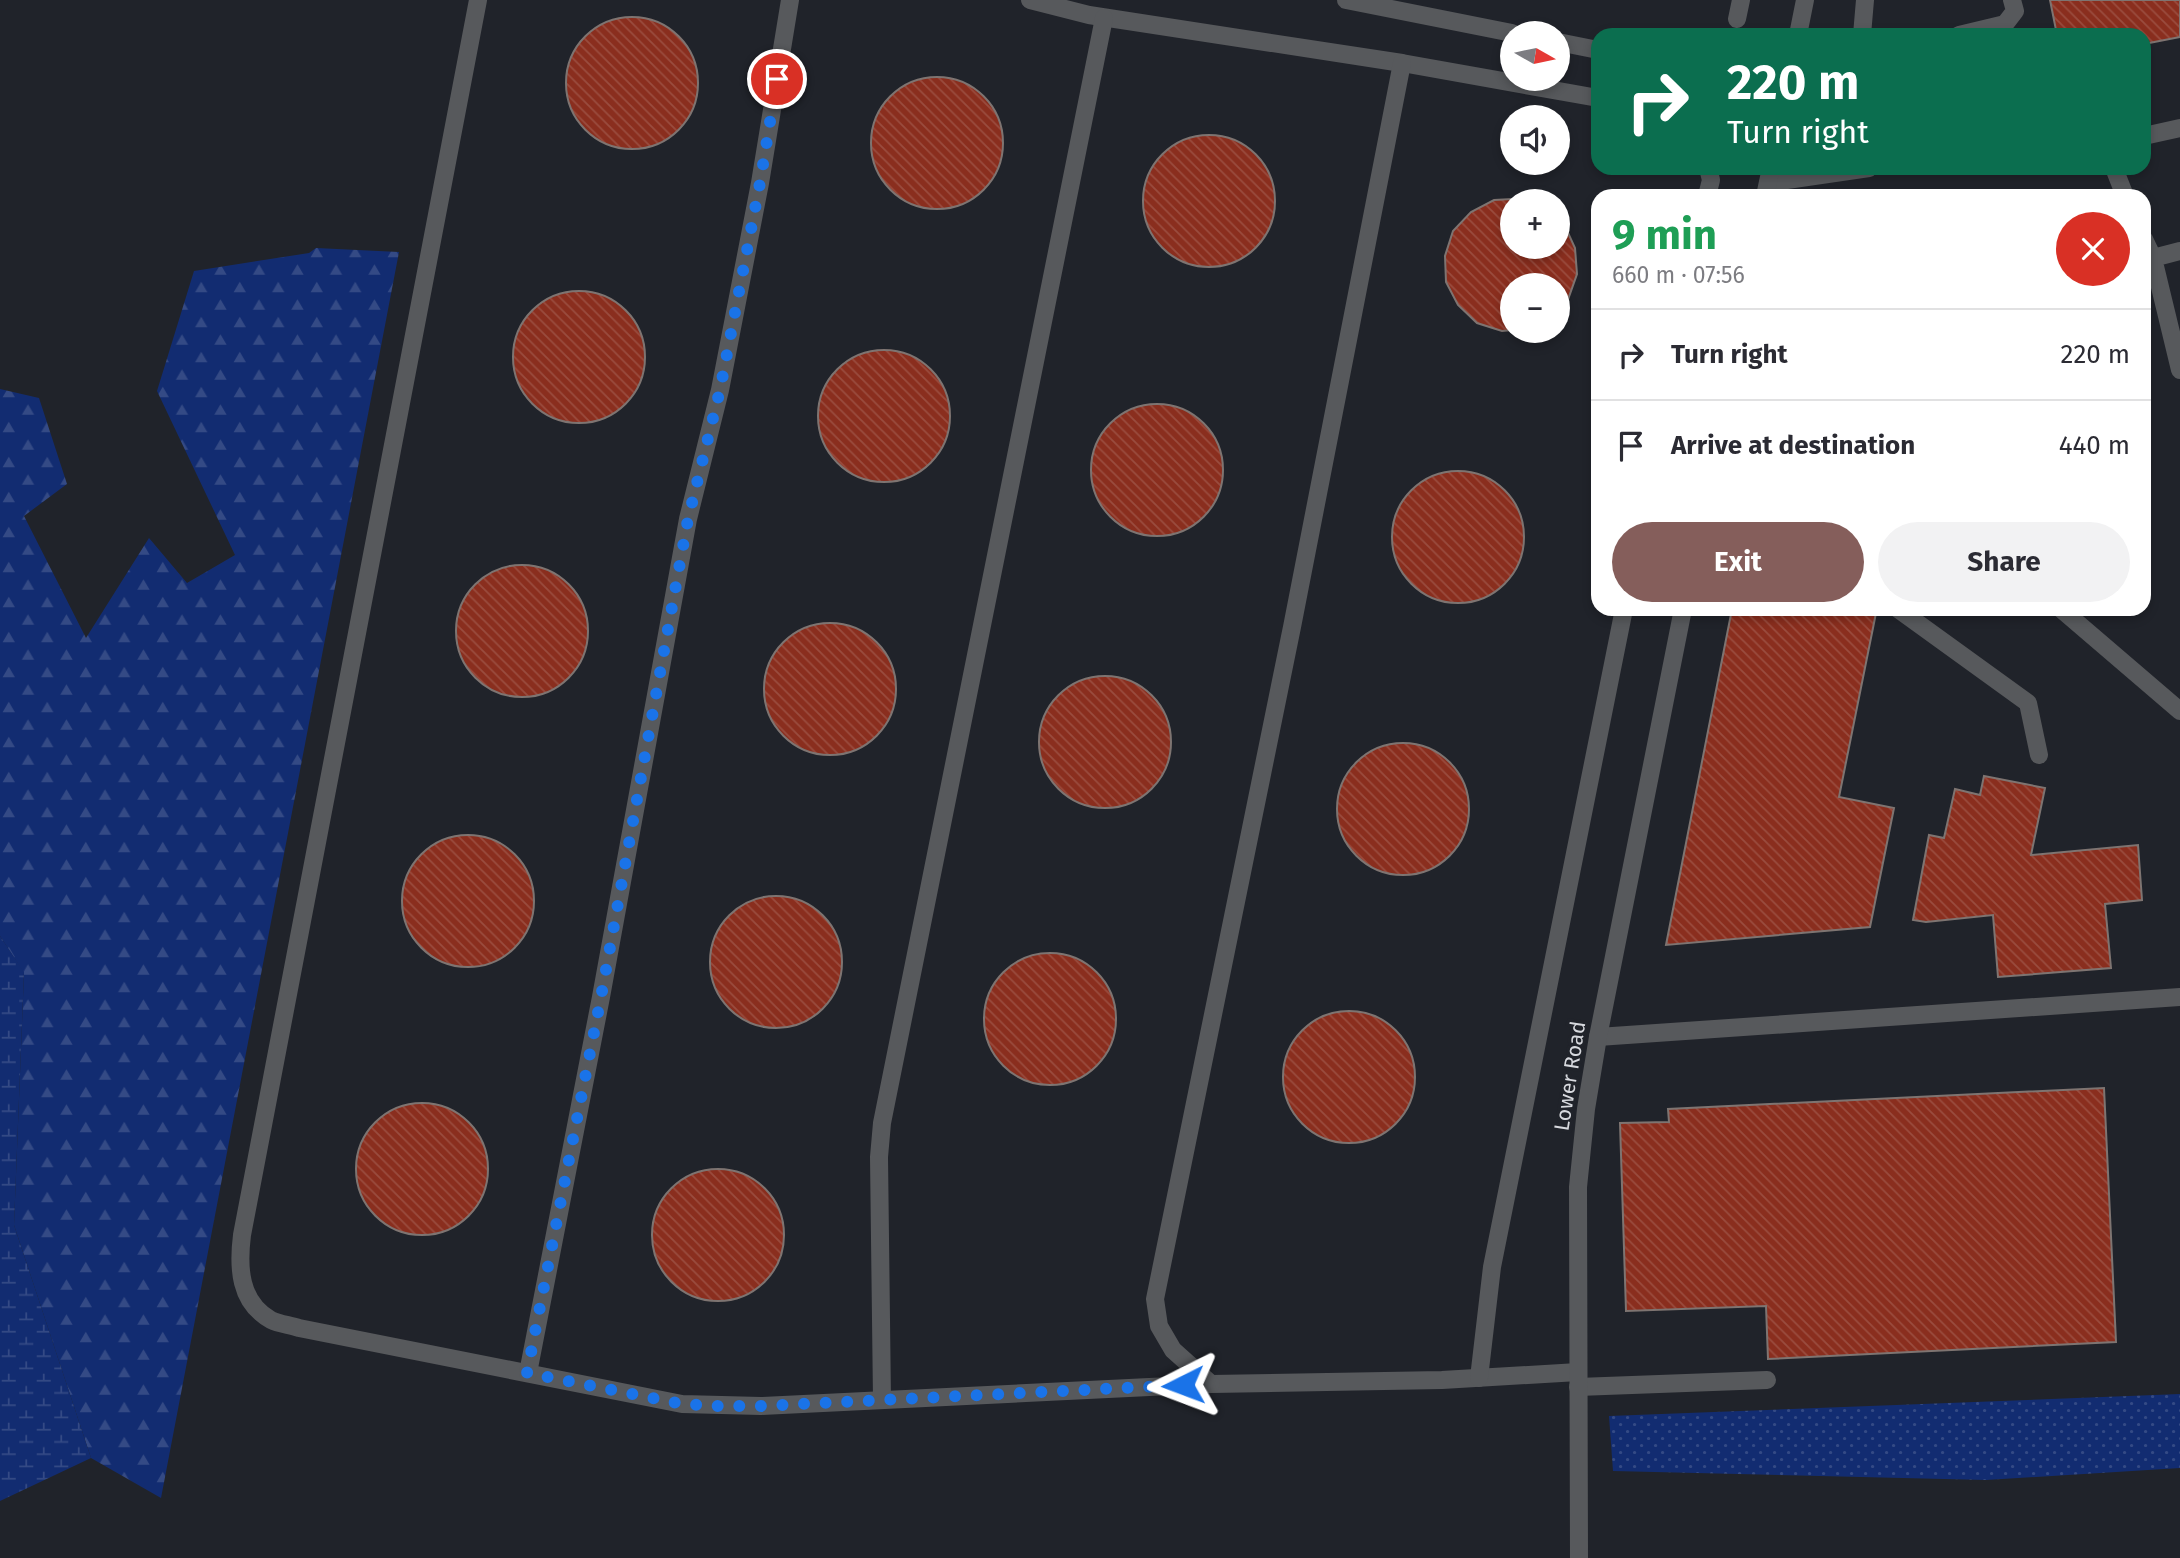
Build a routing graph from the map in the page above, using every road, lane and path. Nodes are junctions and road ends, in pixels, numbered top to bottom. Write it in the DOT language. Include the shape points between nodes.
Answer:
graph roads {
  1 [pos="478,0"];
  2 [pos="790,0"];
  3 [pos="1030,0"];
  4 [pos="1346,0"];
  5 [pos="1741,0"];
  6 [pos="1805,0"];
  7 [pos="1865,0"];
  8 [pos="2012,0"];
  9 [pos="1104,18"];
  10 [pos="1737,19"];
  11 [pos="1799,28"];
  12 [pos="1862,28"];
  13 [pos="1988,28"];
  14 [pos="1500,31"];
  15 [pos="1570,44"];
  16 [pos="1591,49"];
  17 [pos="1402,63"];
  18 [pos="1591,97"];
  19 [pos="2180,128"];
  20 [pos="2151,134"];
  21 [pos="1818,175"];
  22 [pos="1768,182"];
  23 [pos="2180,251"];
  24 [pos="2151,254"];
  25 [pos="2153,258"];
  26 [pos="2180,370"];
  27 [pos="1624,616"];
  28 [pos="1682,616"];
  29 [pos="1908,616"];
  30 [pos="2069,616"];
  31 [pos="2180,711"];
  32 [pos="2039,755"];
  33 [pos="2180,997"];
  34 [pos="1598,1037"];
  35 [pos="527,1373"];
  36 [pos="1479,1378"];
  37 [pos="1578,1379"];
  38 [pos="1767,1380"];
  39 [pos="1211,1384"];
  40 [pos="882,1400"];
  41 [pos="1579,1558"];
  1 -- 35 [label="street" via="239,1264 244,1287 271,1320"];
  2 -- 35 [label="street" via="750,235 720,390 688,519"];
  3 -- 9 [label="street"];
  4 -- 14 [label="street"];
  5 -- 10 [label="street"];
  6 -- 11 [label="street"];
  7 -- 12 [label="street"];
  8 -- 13 [label="street" via="2015,11 2005,24"];
  9 -- 17 [label="street"];
  9 -- 40 [label="street" via="882,1123"];
  15 -- 16 [label="street"];
  17 -- 18 [label="street"];
  17 -- 39 [label="street" via="1155,1299 1159,1326 1173,1350"];
  19 -- 20 [label="street"];
  21 -- 22 [label="street"];
  23 -- 25 [label="street"];
  24 -- 25 [label="street"];
  25 -- 26 [label="street"];
  27 -- 36 [label="street" via="1492,1267"];
  28 -- 34 [label="street, Lower Road"];
  29 -- 32 [label="street" via="2028,703"];
  30 -- 31 [label="street"];
  33 -- 34 [label="street"];
  34 -- 37 [label="street, Lower Road" via="1578,1187"];
  35 -- 40 [label="street" via="682,1404"];
  36 -- 37 [label="street"];
  36 -- 39 [label="street"];
  37 -- 38 [label="street"];
  37 -- 41 [label="street, Lower Road"];
  39 -- 40 [label="street"];
}
